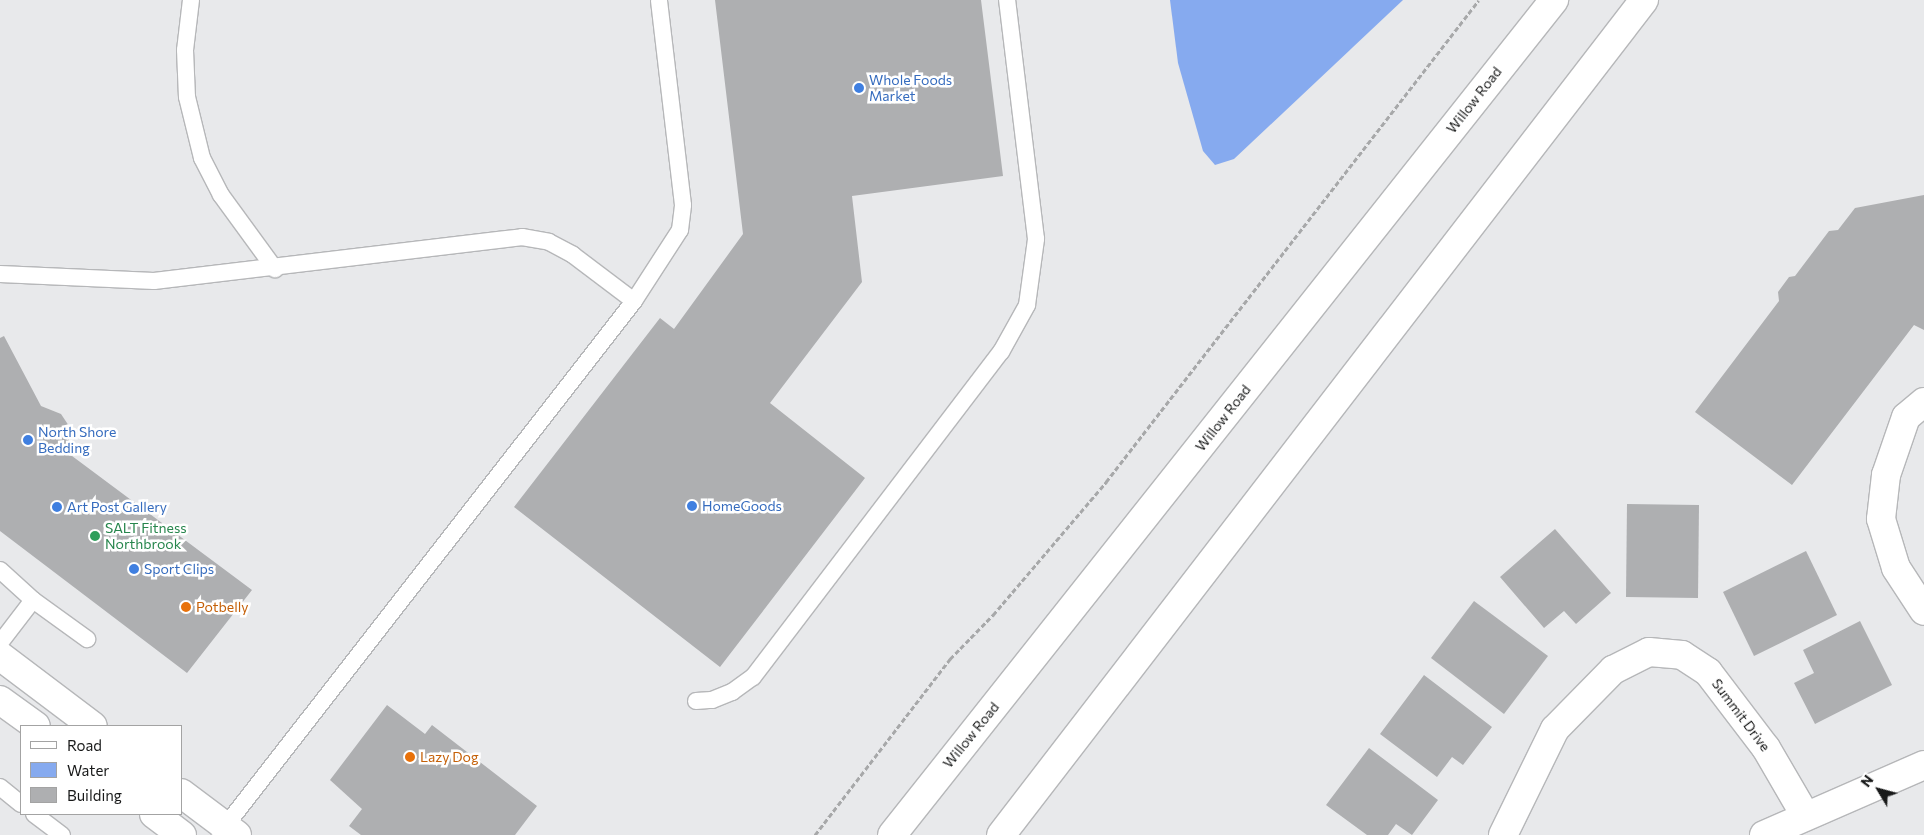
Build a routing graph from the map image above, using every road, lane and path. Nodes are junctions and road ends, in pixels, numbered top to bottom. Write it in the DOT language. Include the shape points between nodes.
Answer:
graph roads {
  1 [pos="191,0"];
  2 [pos="659,0"];
  3 [pos="1007,0"];
  4 [pos="1479,0"];
  5 [pos="1554,0"];
  6 [pos="1644,0"];
  7 [pos="275,269"];
  8 [pos="0,274"];
  9 [pos="634,301"];
  10 [pos="1924,402"];
  11 [pos="0,570"];
  12 [pos="33,600"];
  13 [pos="1924,610"];
  14 [pos="87,639"];
  15 [pos="0,643"];
  16 [pos="0,656"];
  17 [pos="0,700"];
  18 [pos="696,701"];
  19 [pos="35,725"];
  20 [pos="92,725"];
  21 [pos="1924,765"];
  22 [pos="0,787"];
  23 [pos="182,794"];
  24 [pos="20,803"];
  25 [pos="35,815"];
  26 [pos="155,815"];
  27 [pos="1805,815"];
  28 [pos="227,832"];
  29 [pos="62,835"];
  30 [pos="182,835"];
  31 [pos="815,835"];
  32 [pos="892,835"];
  33 [pos="1001,835"];
  34 [pos="1503,835"];
  35 [pos="1764,835"];
  1 -- 7 [label="lane" via="185,50 187,97 202,158 221,195"];
  2 -- 9 [label="lane" via="683,204 680,230"];
  3 -- 18 [label="lane" via="1036,239 1026,305 1001,352 754,677 725,695"];
  4 -- 31 [label="path" via="1106,482 999,608 950,659"];
  5 -- 32 [label="main road, Willow Road"];
  6 -- 33 [label="main road"];
  7 -- 8 [label="lane" via="154,281"];
  7 -- 9 [label="lane" via="522,237 549,242 573,255"];
  9 -- 28 [label="lane"];
  10 -- 13 [label="main road" via="1906,417 1886,475 1881,518 1896,568"];
  11 -- 12 [label="lane"];
  12 -- 14 [label="lane"];
  12 -- 15 [label="lane"];
  16 -- 20 [label="main road"];
  17 -- 19 [label="main road"];
  21 -- 27 [label="main road"];
  22 -- 24 [label="lane"];
  23 -- 28 [label="main road"];
  25 -- 29 [label="lane"];
  26 -- 30 [label="main road"];
  27 -- 34 [label="main road, Summit Drive" via="1766,748 1708,672 1682,655 1649,652 1613,670 1555,729"];
  27 -- 35 [label="main road"];
}
